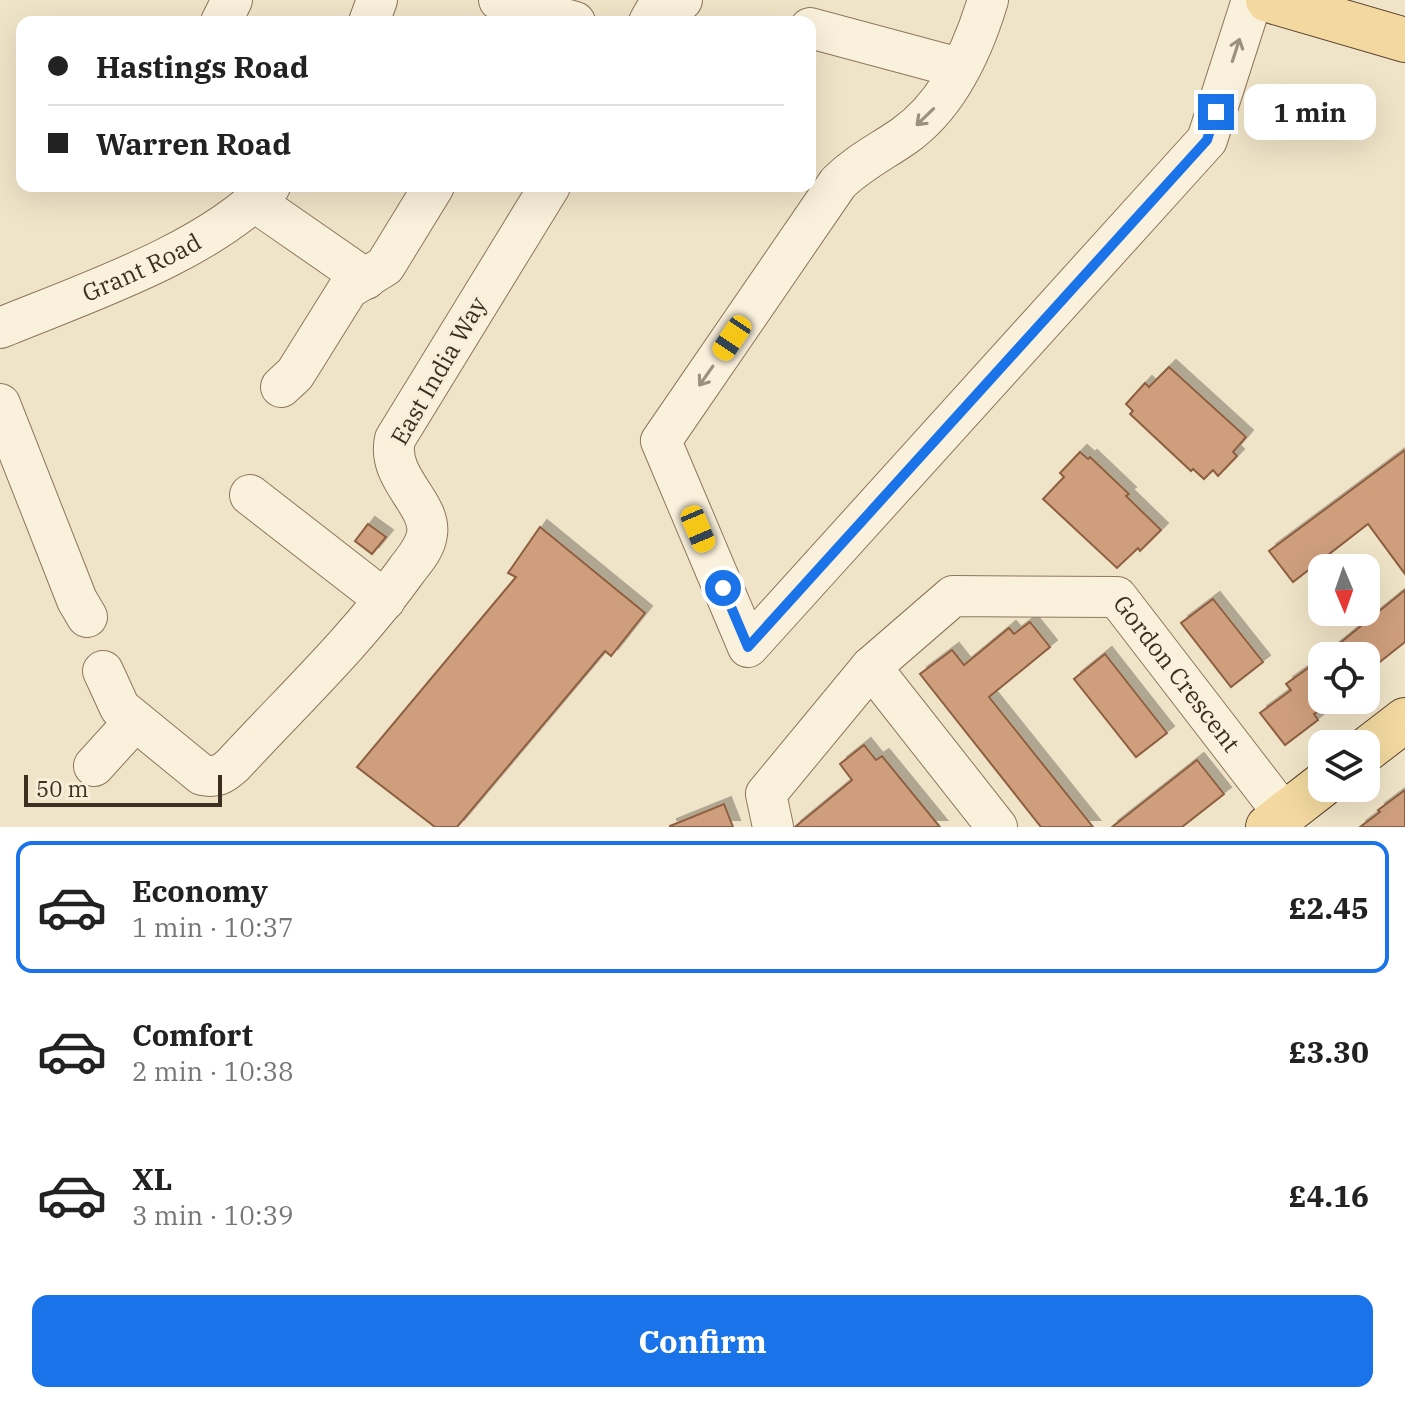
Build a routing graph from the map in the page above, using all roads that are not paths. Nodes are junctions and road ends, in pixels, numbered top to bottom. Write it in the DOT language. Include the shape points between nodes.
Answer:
graph roads {
  1 [pos="499,0"];
  2 [pos="682,0"];
  3 [pos="988,0"];
  4 [pos="1252,0"];
  5 [pos="1268,0"];
  6 [pos="554,16"];
  7 [pos="652,16"];
  8 [pos="816,30"];
  9 [pos="1405,40"];
  10 [pos="959,68"];
  11 [pos="430,192"];
  12 [pos="546,192"];
  13 [pos="262,194"];
  14 [pos="366,279"];
  15 [pos="0,328"];
  16 [pos="281,387"];
  17 [pos="0,404"];
  18 [pos="250,495"];
  19 [pos="385,600"];
  20 [pos="87,617"];
  21 [pos="871,667"];
  22 [pos="103,671"];
  23 [pos="1405,720"];
  24 [pos="134,722"];
  25 [pos="1380,739"];
  26 [pos="94,766"];
  27 [pos="1308,796"];
  28 [pos="1276,821"];
  29 [pos="773,827"];
  30 [pos="997,827"];
  1 -- 6 [label="street"];
  2 -- 7 [label="street"];
  3 -- 10 [label="street" via="976,40"];
  10 -- 4 [label="street, one-way" via="923,119 838,183 661,441 748,647 1207,140"];
  5 -- 9 [label="main road"];
  8 -- 10 [label="street"];
  11 -- 14 [label="street" via="385,266"];
  12 -- 19 [label="street, East India Way" via="395,439 396,466 428,532"];
  13 -- 14 [label="street"];
  13 -- 15 [label="street, Grant Road" via="215,231 126,276"];
  14 -- 16 [label="street" via="348,289 295,374"];
  17 -- 20 [label="street"];
  18 -- 19 [label="street"];
  19 -- 24 [label="street, East India Way" via="223,774 202,775"];
  21 -- 28 [label="street, Gordon Crescent" via="953,596 1117,597"];
  21 -- 29 [label="street, Gordon Crescent" via="766,794"];
  21 -- 30 [label="street"];
  22 -- 24 [label="street, East India Way" via="120,708"];
  23 -- 25 [label="main road"];
  24 -- 26 [label="street"];
  27 -- 28 [label="main road"];
}
